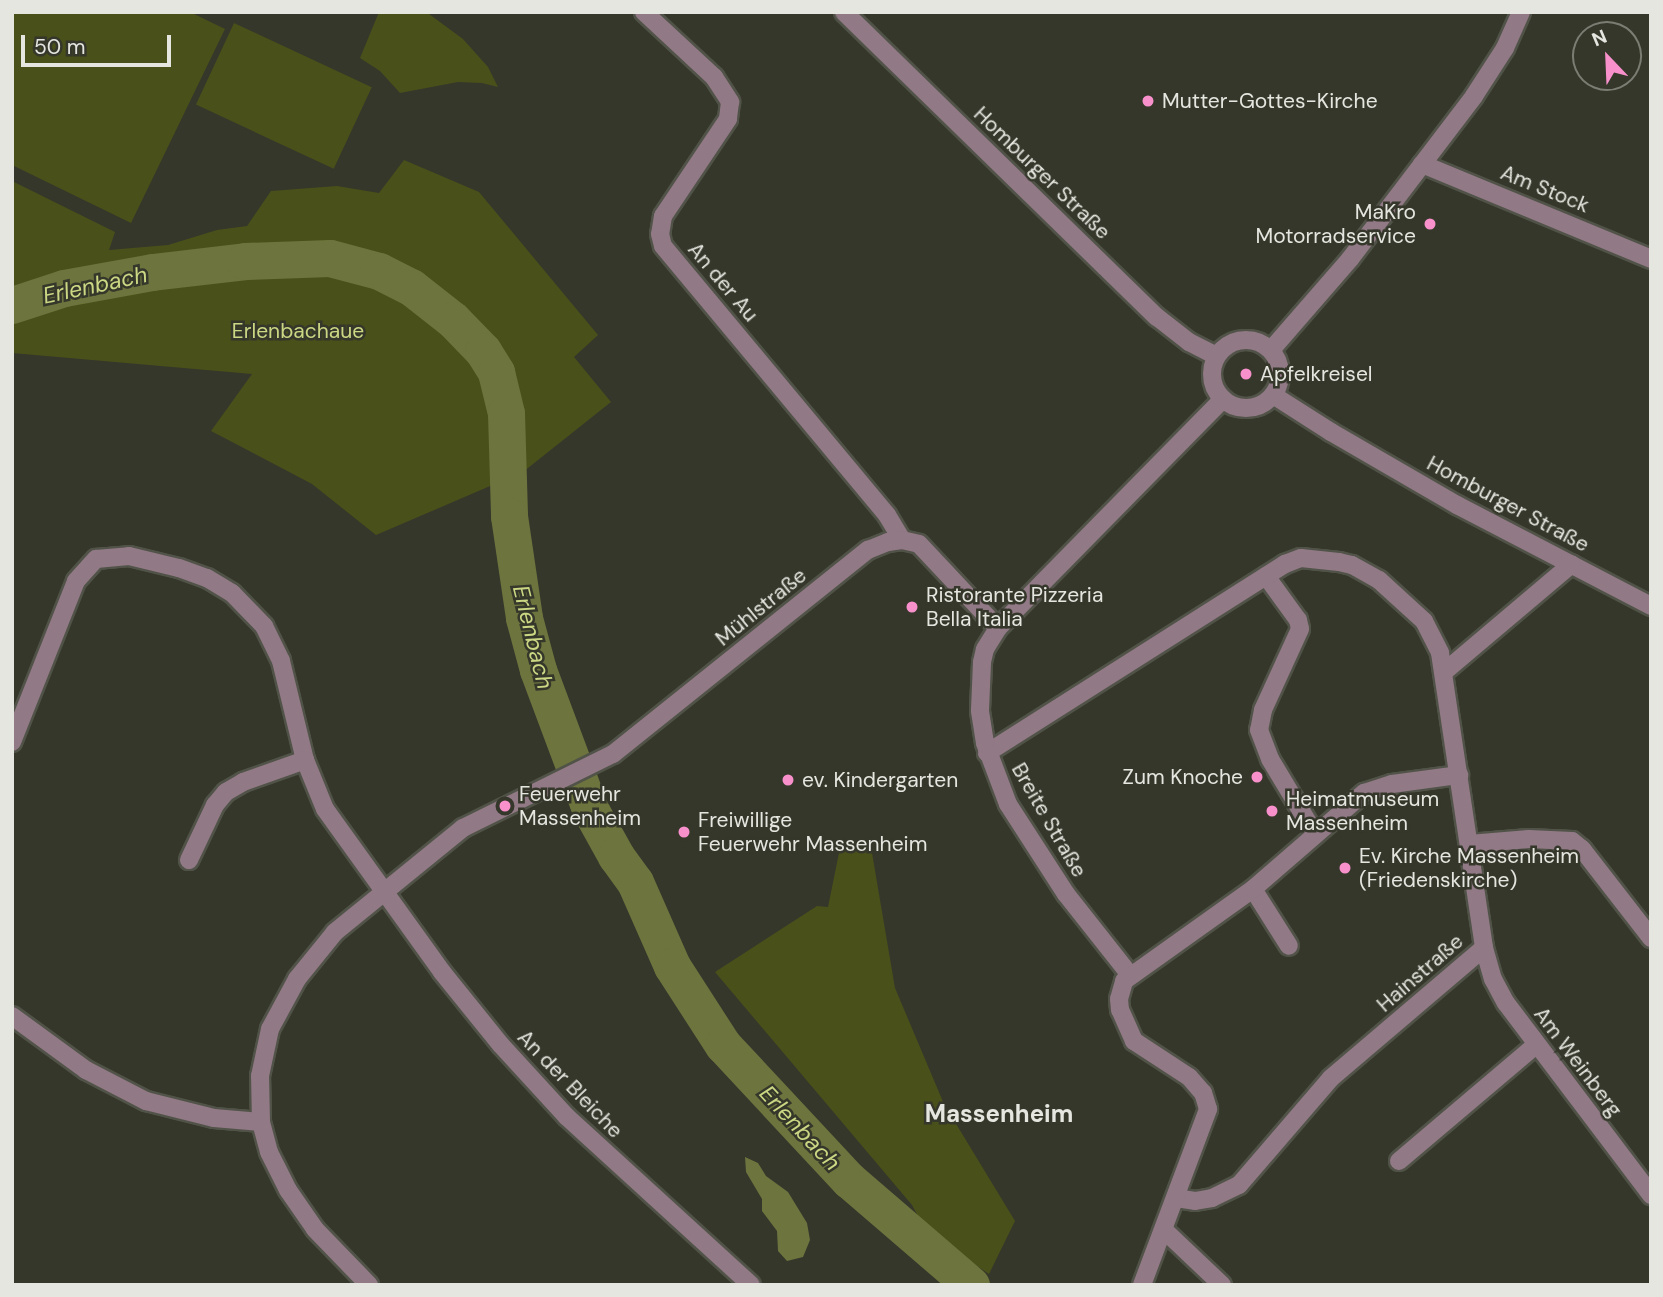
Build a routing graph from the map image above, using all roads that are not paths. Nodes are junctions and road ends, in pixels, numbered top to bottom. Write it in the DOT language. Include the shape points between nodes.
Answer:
graph roads {
  1 [pos="644,12"];
  2 [pos="844,12"];
  3 [pos="1521,12"];
  4 [pos="1422,164"];
  5 [pos="1651,259"];
  6 [pos="1271,350"];
  7 [pos="1216,356"];
  8 [pos="1273,395"];
  9 [pos="1223,399"];
  10 [pos="902,540"];
  11 [pos="1572,564"];
  12 [pos="1266,576"];
  13 [pos="1651,606"];
  14 [pos="998,628"];
  15 [pos="1444,672"];
  16 [pos="12,742"];
  17 [pos="987,752"];
  18 [pos="305,760"];
  19 [pos="1459,775"];
  20 [pos="1315,834"];
  21 [pos="1469,844"];
  22 [pos="190,860"];
  23 [pos="1253,889"];
  24 [pos="382,891"];
  25 [pos="1651,938"];
  26 [pos="1289,946"];
  27 [pos="1484,948"];
  28 [pos="1130,975"];
  29 [pos="12,1016"];
  30 [pos="1536,1045"];
  31 [pos="261,1122"];
  32 [pos="1399,1161"];
  33 [pos="1651,1195"];
  34 [pos="1176,1198"];
  35 [pos="1164,1230"];
  36 [pos="369,1285"];
  37 [pos="751,1285"];
  38 [pos="1142,1285"];
  39 [pos="1222,1285"];
  1 -- 10 [label="street, An der Au" via="713,76 730,102 728,119 663,216 663,246 887,515"];
  2 -- 7 [label="street, Homburger Straße" via="1157,317"];
  3 -- 4 [label="street" via="1494,66"];
  4 -- 5 [label="street, Am Stock"];
  4 -- 6 [label="street" via="1350,259"];
  6 -- 7 [label="street" via="1255,341 1240,340"];
  6 -- 8 [label="street" via="1281,372"];
  7 -- 9 [label="street" via="1212,382"];
  8 -- 9 [label="street" via="1250,408"];
  8 -- 11 [label="street, Homburger Straße" via="1457,505"];
  9 -- 14 [label="street, Breite Straße"];
  10 -- 14 [label="street" via="919,544"];
  10 -- 24 [label="street, Mühlstraße" via="868,550 632,740 595,764 463,828"];
  11 -- 13 [label="street, Homburger Straße"];
  11 -- 15 [label="street"];
  12 -- 15 [label="street, Hainstraße" via="1301,558 1361,569 1424,621"];
  12 -- 17 [label="street, Hainstraße"];
  12 -- 20 [label="street" via="1300,629 1263,710 1259,730 1270,759"];
  14 -- 17 [label="street, Breite Straße" via="985,649 979,680"];
  15 -- 19 [label="street, Hainstraße"];
  16 -- 18 [label="street, An der Bleiche" via="81,571 96,559 129,556 207,578 253,612 281,661"];
  17 -- 28 [label="street, Breite Straße" via="1008,804 1034,847"];
  18 -- 22 [label="street" via="226,792 215,805"];
  18 -- 24 [label="street, An der Bleiche" via="325,809"];
  19 -- 20 [label="street" via="1377,788 1353,801"];
  19 -- 21 [label="street, Hainstraße"];
  20 -- 23 [label="street"];
  21 -- 25 [label="street" via="1572,841"];
  21 -- 27 [label="street, Hainstraße"];
  23 -- 26 [label="street"];
  23 -- 28 [label="street"];
  24 -- 31 [label="street, Mühlstraße" via="318,951 277,1012 262,1063"];
  24 -- 37 [label="street, An der Bleiche" via="475,1013 546,1096"];
  27 -- 30 [label="street, Am Weinberg" via="1497,987"];
  27 -- 34 [label="street, Hainstraße" via="1331,1078 1239,1185 1212,1198"];
  28 -- 34 [label="street" via="1119,999 1128,1033 1198,1085 1208,1109"];
  29 -- 31 [label="street" via="122,1091 190,1113"];
  30 -- 32 [label="street"];
  30 -- 33 [label="street, Am Weinberg"];
  31 -- 36 [label="street, Mühlstraße" via="269,1152 301,1208"];
  34 -- 35 [label="street"];
  35 -- 38 [label="street"];
  35 -- 39 [label="street"];
}
